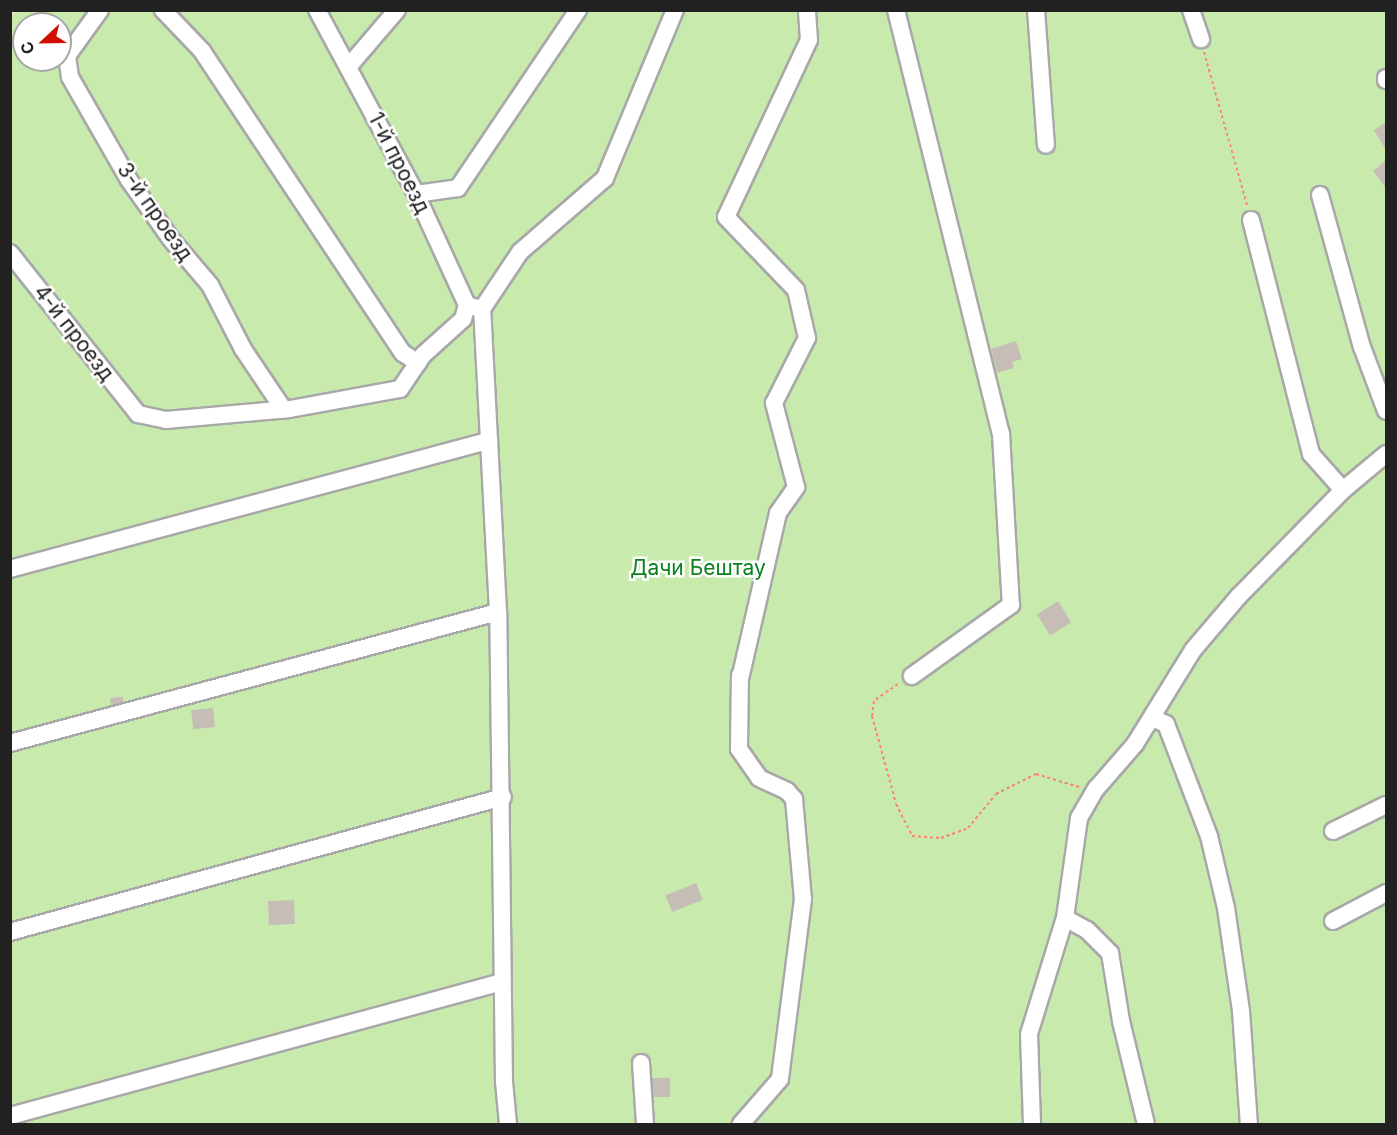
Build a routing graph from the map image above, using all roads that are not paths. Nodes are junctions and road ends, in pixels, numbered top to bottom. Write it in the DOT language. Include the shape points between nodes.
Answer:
graph roads {
  1 [pos="100,10"];
  2 [pos="164,10"];
  3 [pos="317,10"];
  4 [pos="397,10"];
  5 [pos="578,10"];
  6 [pos="675,10"];
  7 [pos="807,10"];
  8 [pos="896,10"];
  9 [pos="1036,10"];
  10 [pos="1191,10"];
  11 [pos="1199,34"];
  12 [pos="349,66"];
  13 [pos="1046,146"];
  14 [pos="416,194"];
  15 [pos="1320,195"];
  16 [pos="1251,220"];
  17 [pos="10,253"];
  18 [pos="475,307"];
  19 [pos="418,363"];
  20 [pos="284,410"];
  21 [pos="1386,411"];
  22 [pos="489,441"];
  23 [pos="1386,454"];
  24 [pos="1343,490"];
  25 [pos="10,569"];
  26 [pos="498,612"];
  27 [pos="912,676"];
  28 [pos="1152,718"];
  29 [pos="10,743"];
  30 [pos="503,797"];
  31 [pos="1386,805"];
  32 [pos="1333,831"];
  33 [pos="1386,893"];
  34 [pos="1065,918"];
  35 [pos="1333,921"];
  36 [pos="10,932"];
  37 [pos="502,982"];
  38 [pos="641,1063"];
  39 [pos="10,1116"];
  40 [pos="508,1125"];
  41 [pos="645,1125"];
  42 [pos="741,1125"];
  43 [pos="1032,1125"];
  44 [pos="1146,1125"];
  45 [pos="1249,1125"];
  1 -- 20 [label="lane, 3-й проезд" via="67,56 74,86 129,180 210,285 243,349"];
  2 -- 19 [label="lane" via="202,51 403,353"];
  3 -- 12 [label="lane, 1-й проезд"];
  4 -- 12 [label="lane"];
  5 -- 14 [label="lane" via="458,188"];
  6 -- 18 [label="lane" via="605,178 520,252"];
  7 -- 42 [label="lane" via="809,40 726,217 796,290 807,338 774,403 796,487 778,513 740,677 739,749 759,778 787,791 794,800 800,833 802,900 780,1079"];
  8 -- 27 [label="lane" via="1001,434 1011,605"];
  9 -- 13 [label="lane"];
  10 -- 11 [label="lane"];
  12 -- 14 [label="lane, 1-й проезд"];
  14 -- 18 [label="lane, 1-й проезд"];
  15 -- 21 [label="lane" via="1362,347"];
  16 -- 24 [label="lane" via="1311,454"];
  17 -- 20 [label="lane, 4-й проезд" via="138,414 166,420"];
  18 -- 19 [label="lane"];
  18 -- 22 [label="lane"];
  19 -- 20 [label="lane" via="400,389"];
  22 -- 25 [label="lane"];
  22 -- 26 [label="lane"];
  23 -- 24 [label="lane"];
  24 -- 28 [label="lane" via="1193,650"];
  26 -- 29 [label="lane"];
  26 -- 30 [label="lane"];
  28 -- 34 [label="lane" via="1096,789 1079,818"];
  28 -- 45 [label="lane" via="1166,724 1214,856 1241,1011"];
  30 -- 36 [label="lane"];
  30 -- 37 [label="lane"];
  31 -- 32 [label="lane"];
  33 -- 35 [label="lane"];
  34 -- 43 [label="lane" via="1029,1034"];
  34 -- 44 [label="lane" via="1087,930 1110,953 1121,1021"];
  37 -- 39 [label="lane"];
  37 -- 40 [label="lane"];
  38 -- 41 [label="lane"];
}
